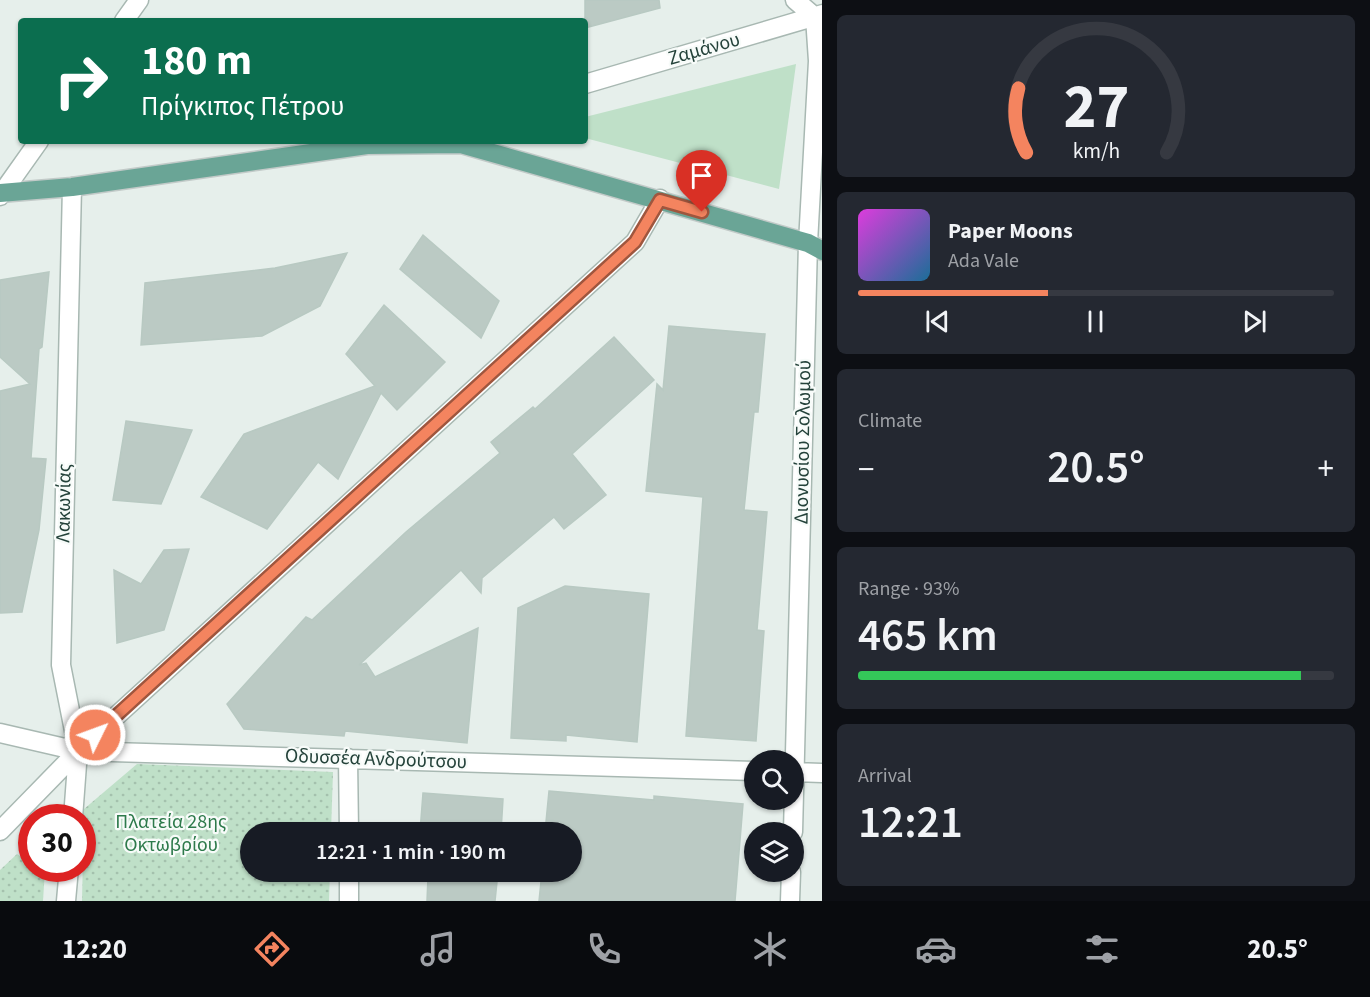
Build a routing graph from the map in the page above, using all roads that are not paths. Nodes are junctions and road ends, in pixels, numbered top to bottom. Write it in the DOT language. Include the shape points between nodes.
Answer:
graph roads {
  1 [pos="139,0"];
  2 [pos="795,0"];
  3 [pos="819,16"];
  4 [pos="126,18"];
  5 [pos="588,83"];
  6 [pos="37,144"];
  7 [pos="399,144"];
  8 [pos="469,144"];
  9 [pos="72,187"];
  10 [pos="1,194"];
  11 [pos="660,200"];
  12 [pos="818,246"];
  13 [pos="0,733"];
  14 [pos="795,750"];
  15 [pos="78,751"];
  16 [pos="348,758"];
  17 [pos="744,771"];
  18 [pos="804,772"];
  19 [pos="822,773"];
  20 [pos="74,804"];
  21 [pos="349,822"];
  22 [pos="0,831"];
  23 [pos="68,882"];
  24 [pos="349,882"];
  25 [pos="791,882"];
  26 [pos="66,901"];
  27 [pos="349,901"];
  28 [pos="790,901"];
  1 -- 4 [label="street"];
  2 -- 3 [label="street"];
  3 -- 5 [label="street, Ζαμάνου"];
  3 -- 12 [label="street, Διονυσίου Σολωμού"];
  6 -- 10 [label="street"];
  7 -- 9 [label="main road" via="367,145"];
  8 -- 11 [label="main road"];
  9 -- 10 [label="main road"];
  9 -- 15 [label="street, Λακωνίας" via="61,665"];
  11 -- 12 [label="main road"];
  11 -- 15 [label="street" via="635,242"];
  12 -- 14 [label="street, Διονυσίου Σολωμού"];
  13 -- 15 [label="street, Οδυσσέα Ανδρούτσου"];
  15 -- 16 [label="street, Οδυσσέα Ανδρούτσου"];
  15 -- 20 [label="street, Λακωνίας"];
  15 -- 22 [label="street"];
  16 -- 17 [label="street, Οδυσσέα Ανδρούτσου"];
  16 -- 21 [label="street"];
  18 -- 19 [label="street"];
  23 -- 26 [label="street"];
  24 -- 27 [label="street"];
  25 -- 28 [label="street"];
}
